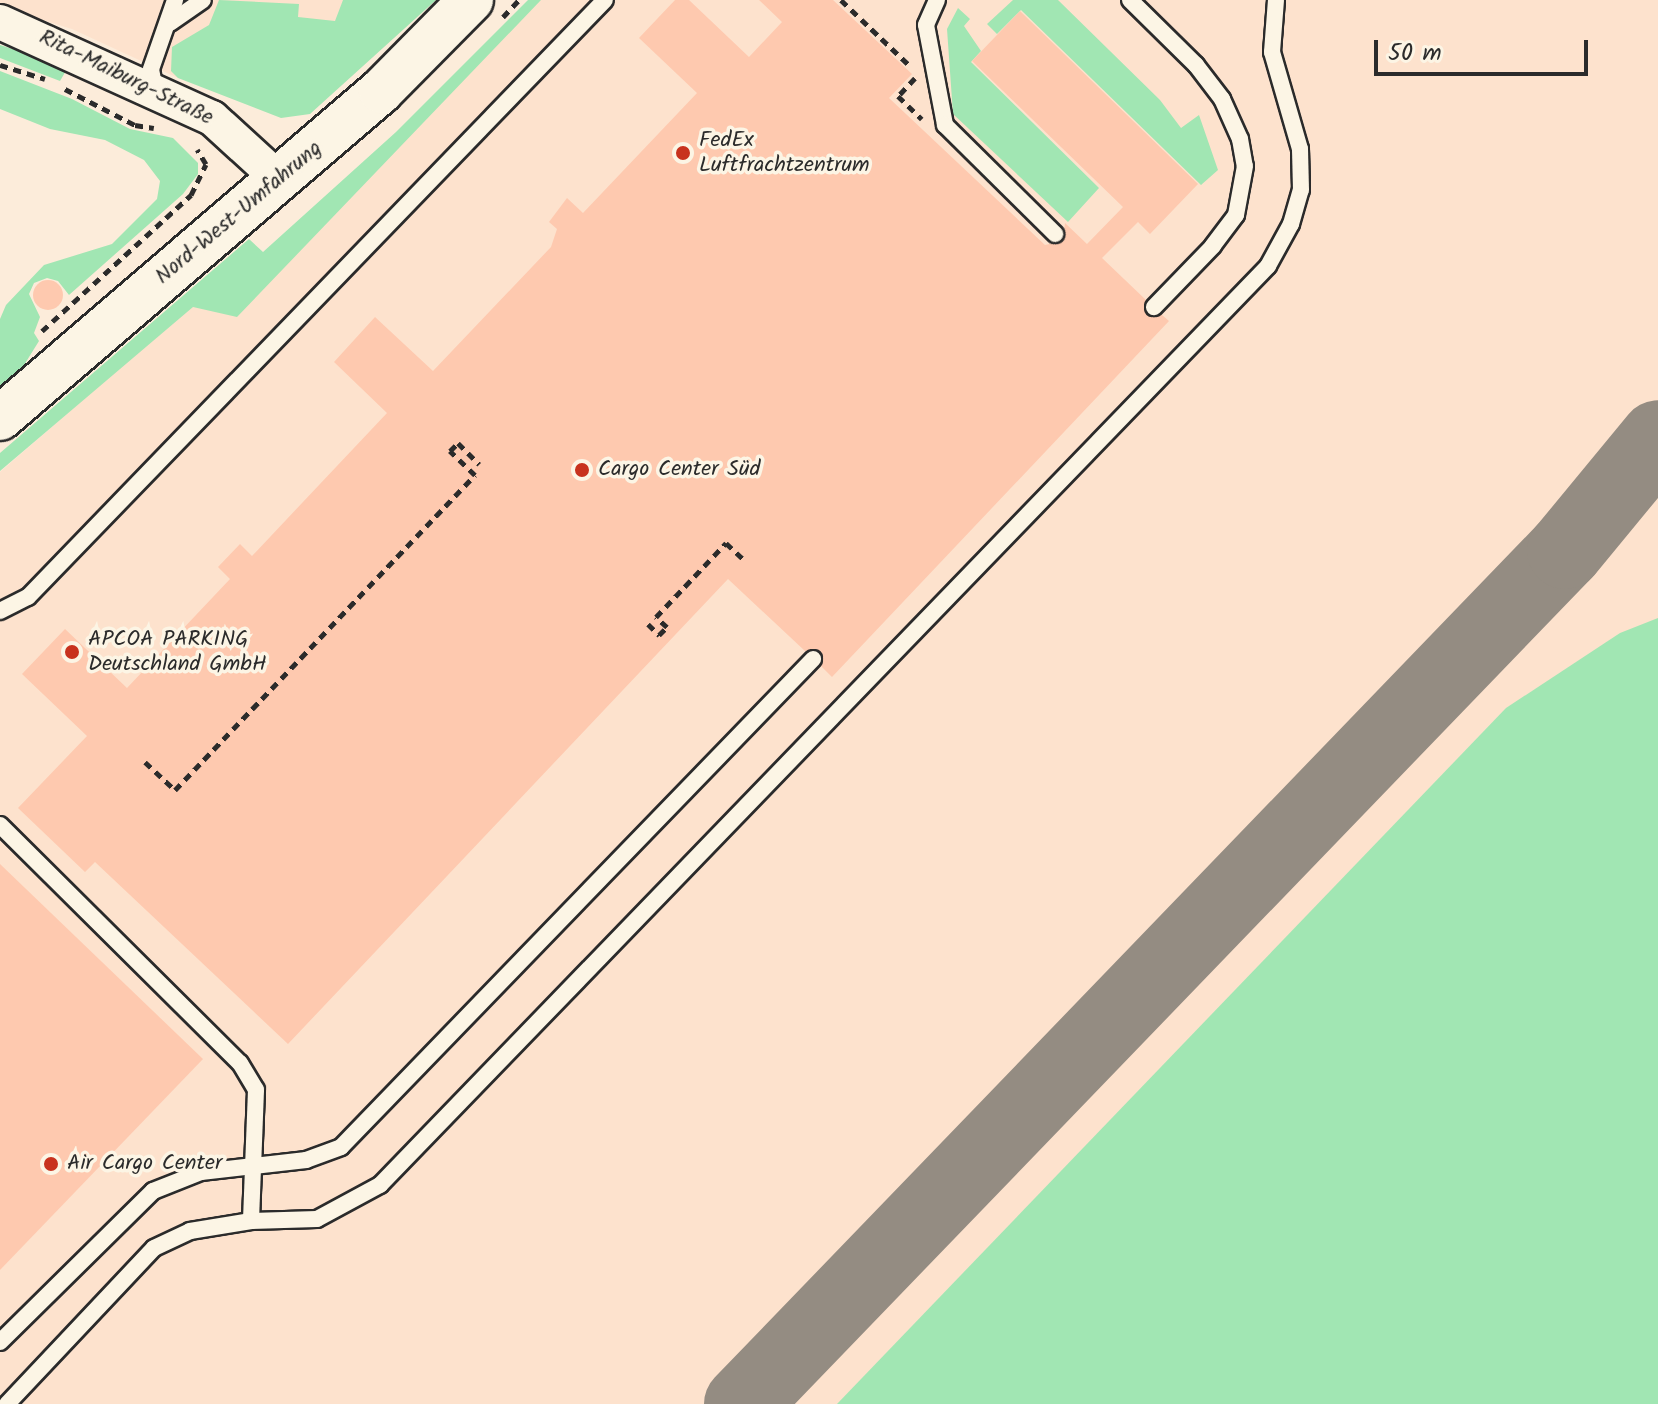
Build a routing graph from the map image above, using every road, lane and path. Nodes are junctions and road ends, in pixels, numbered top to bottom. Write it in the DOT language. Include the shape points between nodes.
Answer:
graph roads {
  1 [pos="175,0"];
  2 [pos="203,0"];
  3 [pos="471,0"];
  4 [pos="605,0"];
  5 [pos="937,0"];
  6 [pos="1130,0"];
  7 [pos="1270,3"];
  8 [pos="0,22"];
  9 [pos="170,23"];
  10 [pos="0,65"];
  11 [pos="49,80"];
  12 [pos="62,87"];
  13 [pos="155,91"];
  14 [pos="160,128"];
  15 [pos="192,144"];
  16 [pos="280,180"];
  17 [pos="1055,234"];
  18 [pos="1154,307"];
  19 [pos="42,331"];
  20 [pos="0,418"];
  21 [pos="479,464"];
  22 [pos="745,561"];
  23 [pos="0,611"];
  24 [pos="648,624"];
  25 [pos="813,659"];
  26 [pos="145,762"];
  27 [pos="0,825"];
  28 [pos="255,1163"];
  29 [pos="251,1221"];
  30 [pos="0,1342"];
  31 [pos="7,1404"];
  1 -- 9 [label="lane"];
  2 -- 9 [label="lane"];
  3 -- 16 [label="main road, Nord-West-Umfahrung" via="381,91"];
  4 -- 23 [label="lane" via="28,597"];
  5 -- 17 [label="lane" via="926,25 945,125"];
  6 -- 18 [label="lane" via="1196,65 1222,99 1240,139 1245,166 1236,215"];
  7 -- 29 [label="lane" via="1272,52 1300,149 1301,190 1291,224 1268,266 380,1185 317,1219"];
  8 -- 13 [label="street, Rita-Maiburg-Straße"];
  9 -- 13 [label="lane" via="151,69"];
  10 -- 11 [label="path"];
  12 -- 14 [label="path" via="135,125"];
  13 -- 16 [label="street, Rita-Maiburg-Straße" via="212,118"];
  15 -- 19 [label="path" via="206,164 191,195"];
  16 -- 20 [label="main road, Nord-West-Umfahrung"];
  21 -- 26 [label="path" via="458,443 450,451 475,475 175,790"];
  22 -- 24 [label="path" via="726,543 656,617 667,627 659,635"];
  25 -- 28 [label="lane" via="341,1147 306,1160"];
  27 -- 28 [label="lane" via="240,1063 256,1090"];
  28 -- 29 [label="lane"];
  28 -- 30 [label="lane" via="201,1172 153,1191"];
  29 -- 31 [label="lane" via="190,1231 154,1248"];
}
